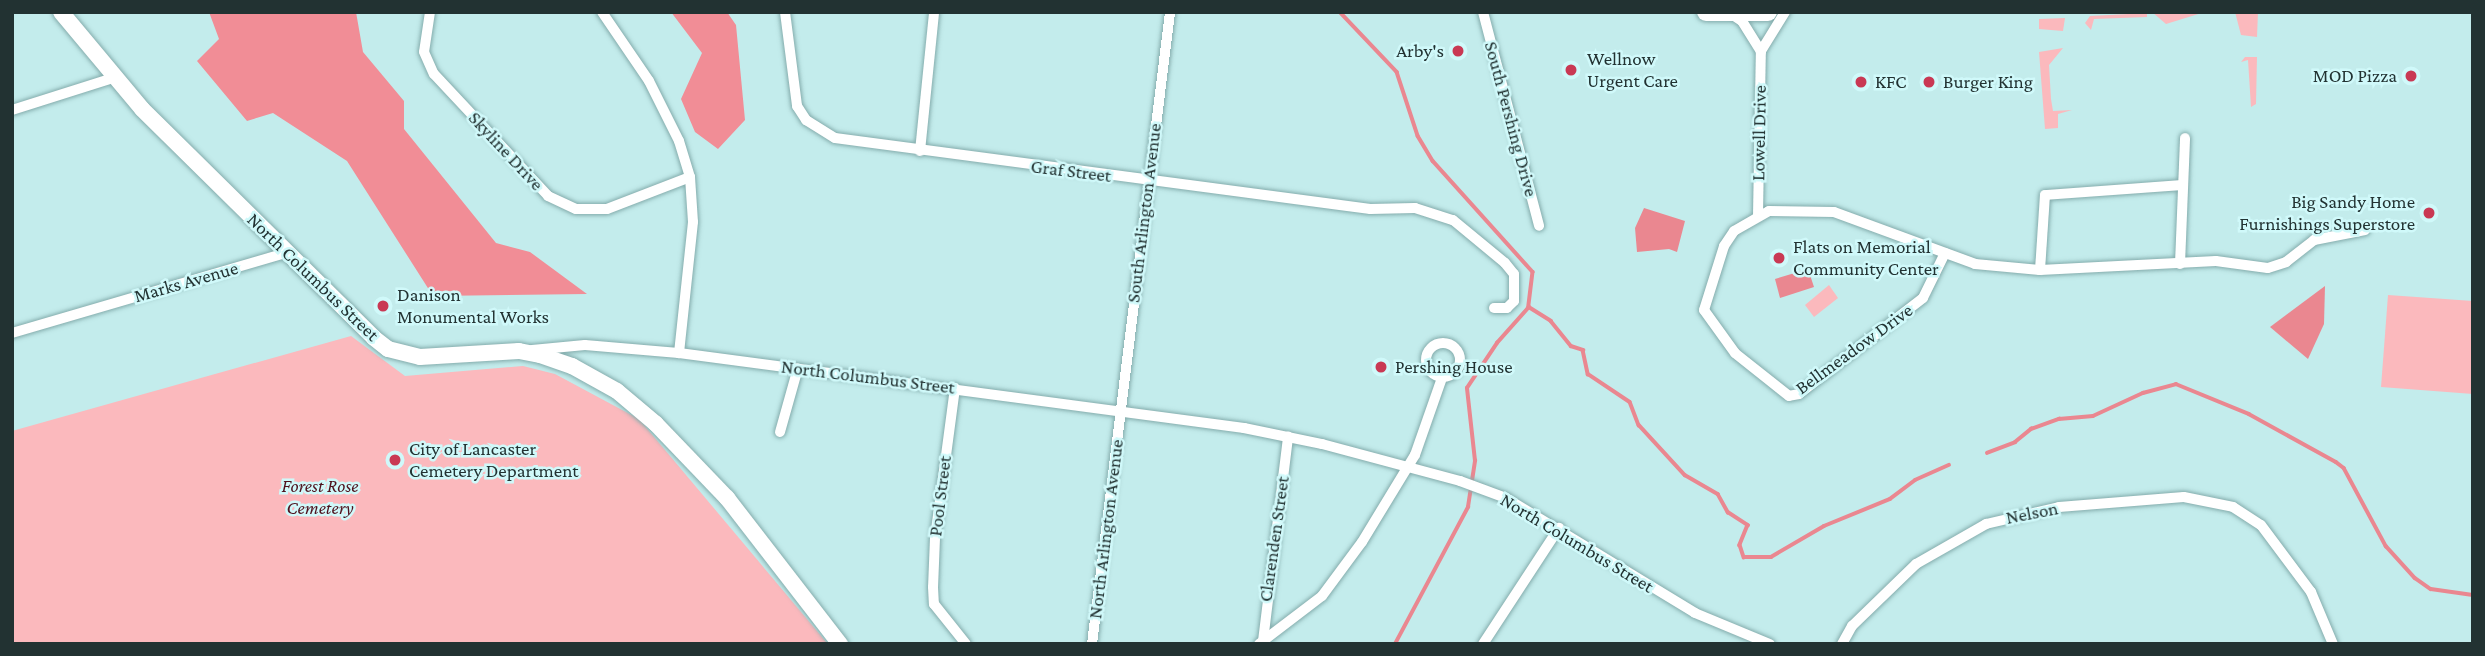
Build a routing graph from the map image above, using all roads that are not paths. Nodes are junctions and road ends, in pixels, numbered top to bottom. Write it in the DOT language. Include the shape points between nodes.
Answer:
graph roads {
  1 [pos="430,12"];
  2 [pos="602,12"];
  3 [pos="785,12"];
  4 [pos="934,12"];
  5 [pos="1170,12"];
  6 [pos="1483,12"];
  7 [pos="1706,12"];
  8 [pos="1768,12"];
  9 [pos="1785,12"];
  10 [pos="63,13"];
  11 [pos="1730,13"];
  12 [pos="1761,51"];
  13 [pos="113,78"];
  14 [pos="12,110"];
  15 [pos="2185,138"];
  16 [pos="920,151"];
  17 [pos="690,177"];
  18 [pos="1148,180"];
  19 [pos="2181,184"];
  20 [pos="1758,215"];
  21 [pos="1539,226"];
  22 [pos="2365,230"];
  23 [pos="286,253"];
  24 [pos="1945,253"];
  25 [pos="2180,264"];
  26 [pos="2040,270"];
  27 [pos="1494,308"];
  28 [pos="12,333"];
  29 [pos="519,351"];
  30 [pos="679,353"];
  31 [pos="798,368"];
  32 [pos="1442,377"];
  33 [pos="955,388"];
  34 [pos="1120,414"];
  35 [pos="780,432"];
  36 [pos="1288,437"];
  37 [pos="1407,467"];
  38 [pos="1559,528"];
  39 [pos="1261,642"];
  40 [pos="840,644"];
  41 [pos="966,644"];
  42 [pos="1092,644"];
  43 [pos="1483,644"];
  44 [pos="1770,644"];
  45 [pos="1842,644"];
  46 [pos="2333,644"];
  1 -- 17 [label="street, Skyline Drive" via="424,52 434,75 548,196 576,209 607,209"];
  2 -- 17 [label="street" via="649,81 679,141"];
  3 -- 16 [label="street, Graf Street" via="792,48 792,90 806,120 835,138"];
  4 -- 16 [label="street"];
  5 -- 18 [label="street, South Arlington Avenue"];
  6 -- 21 [label="street, South Pershing Drive"];
  7 -- 11 [label="main road"];
  8 -- 11 [label="main road"];
  9 -- 12 [label="street"];
  10 -- 13 [label="main road, North Columbus Street"];
  11 -- 12 [label="street" via="1742,21"];
  12 -- 20 [label="street, Lowell Drive"];
  13 -- 14 [label="street"];
  13 -- 23 [label="main road, North Columbus Street"];
  15 -- 19 [label="street"];
  16 -- 18 [label="street, Graf Street"];
  17 -- 30 [label="street" via="693,222"];
  18 -- 27 [label="street, Graf Street" via="1370,209 1415,208 1452,220 1514,274 1511,307"];
  18 -- 34 [label="street, South Arlington Avenue"];
  19 -- 25 [label="street"];
  19 -- 26 [label="street" via="2045,195"];
  20 -- 24 [label="street" via="1813,209 1834,212"];
  20 -- 24 [label="street, Bellmeadow Drive" via="1734,231 1724,246 1704,310 1735,354 1789,396 1799,394 1923,298"];
  22 -- 25 [label="street" via="2314,240 2286,262 2268,268 2227,261"];
  23 -- 28 [label="street, Marks Avenue"];
  23 -- 29 [label="main road, North Columbus Street" via="388,349 420,357"];
  24 -- 26 [label="street" via="1975,264"];
  25 -- 26 [label="street"];
  29 -- 30 [label="street, North Columbus Street" via="585,345"];
  29 -- 40 [label="main road" via="572,366 617,391 647,415 727,498"];
  30 -- 31 [label="street, North Columbus Street"];
  31 -- 33 [label="street, North Columbus Street"];
  31 -- 35 [label="street"];
  32 -- 37 [label="street"];
  33 -- 34 [label="street, North Columbus Street"];
  33 -- 41 [label="street, Pool Street" via="934,538 934,604"];
  34 -- 36 [label="street, North Columbus Street"];
  34 -- 42 [label="street, North Arlington Avenue"];
  36 -- 37 [label="street, North Columbus Street"];
  36 -- 39 [label="street, Clarenden Street"];
  37 -- 38 [label="street, North Columbus Street" via="1473,485"];
  37 -- 39 [label="street" via="1362,542 1322,596"];
  38 -- 43 [label="street"];
  38 -- 44 [label="street, North Columbus Street" via="1695,613"];
  45 -- 46 [label="street, Nelson" via="1852,626 1916,564 1960,536 2008,516 2184,497 2233,507 2261,525 2311,592"];
}
